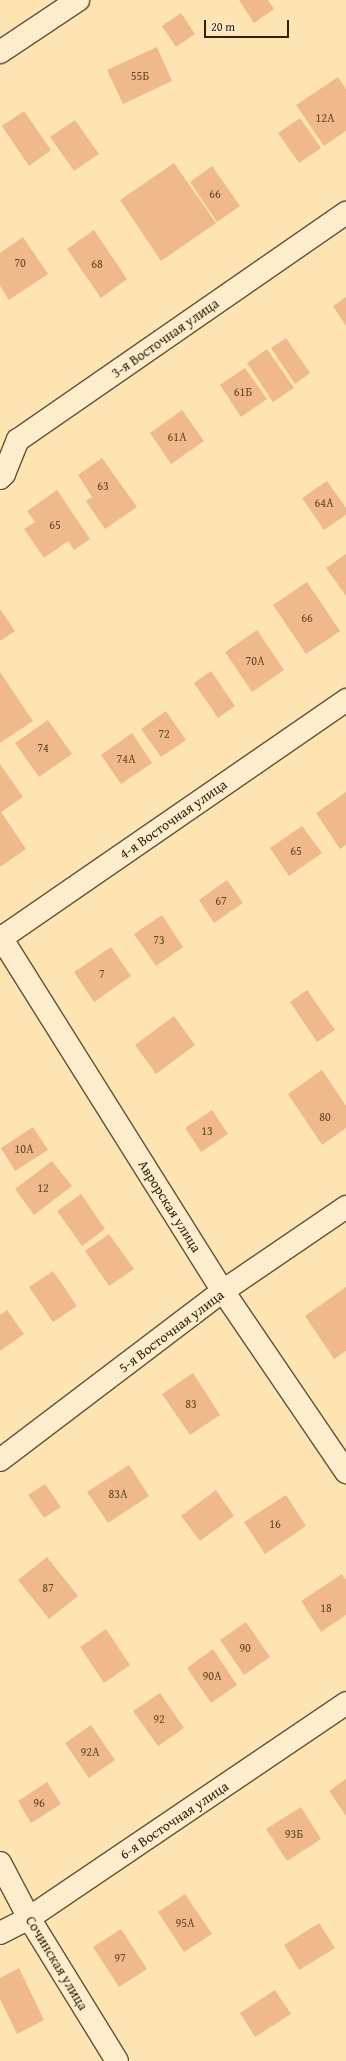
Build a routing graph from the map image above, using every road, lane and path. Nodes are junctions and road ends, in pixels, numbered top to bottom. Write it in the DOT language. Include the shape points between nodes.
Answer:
graph roads {
  1 [pos="78,0"];
  2 [pos="0,52"];
  3 [pos="346,212"];
  4 [pos="0,478"];
  5 [pos="346,700"];
  6 [pos="0,937"];
  7 [pos="346,1207"];
  8 [pos="223,1291"];
  9 [pos="0,1460"];
  10 [pos="346,1472"];
  11 [pos="346,1703"];
  12 [pos="0,1864"];
  13 [pos="29,1918"];
  14 [pos="0,1933"];
  15 [pos="117,2061"];
  1 -- 2 [label="street"];
  3 -- 4 [label="street, 3-я Восточная улица" via="18,440"];
  5 -- 6 [label="street, 4-я Восточная улица"];
  6 -- 8 [label="street, Аврорская улица"];
  7 -- 8 [label="street, 5-я Восточная улица"];
  8 -- 9 [label="street, 5-я Восточная улица"];
  8 -- 10 [label="street, Аврорская улица"];
  11 -- 13 [label="street, 6-я Восточная улица"];
  12 -- 13 [label="street, Сочинская улица"];
  13 -- 14 [label="street, 6-я Восточная улица"];
  13 -- 15 [label="street, Сочинская улица"];
}
